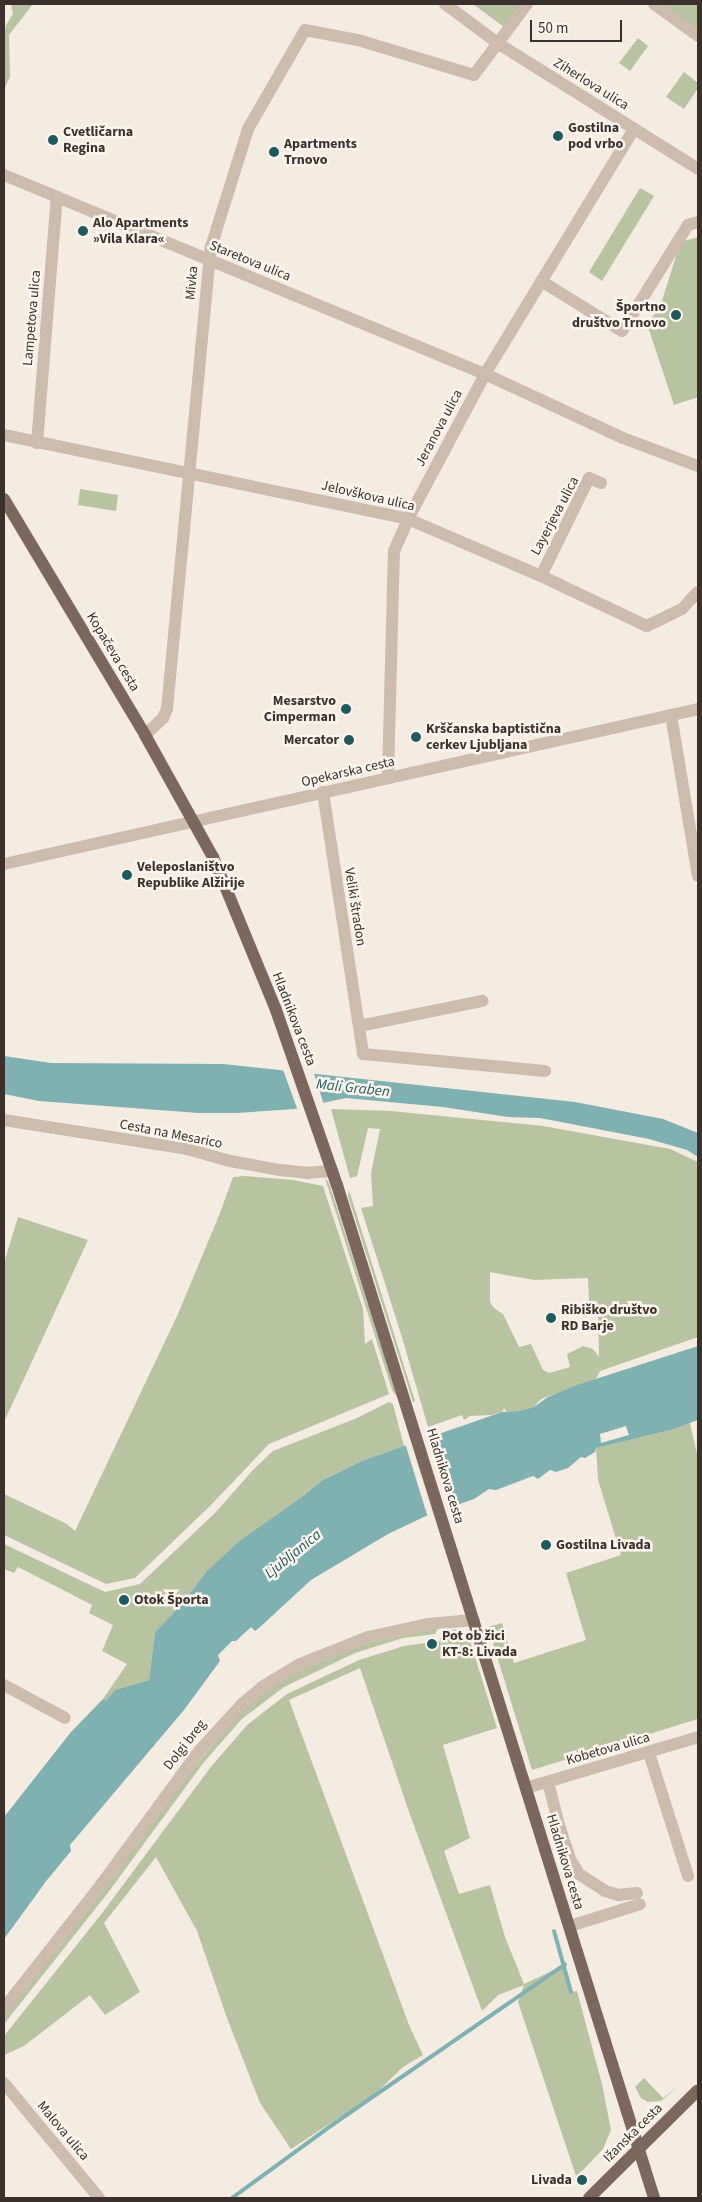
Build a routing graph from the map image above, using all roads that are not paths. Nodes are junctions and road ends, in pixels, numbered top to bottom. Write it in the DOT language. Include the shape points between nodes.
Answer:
graph roads {
  1 [pos="445,4"];
  2 [pos="527,4"];
  3 [pos="654,4"];
  4 [pos="698,36"];
  5 [pos="499,44"];
  6 [pos="634,129"];
  7 [pos="698,169"];
  8 [pos="4,175"];
  9 [pos="57,197"];
  10 [pos="698,222"];
  11 [pos="209,260"];
  12 [pos="541,280"];
  13 [pos="485,374"];
  14 [pos="4,435"];
  15 [pos="37,443"];
  16 [pos="698,466"];
  17 [pos="190,472"];
  18 [pos="601,483"];
  19 [pos="4,500"];
  20 [pos="408,519"];
  21 [pos="541,576"];
  22 [pos="698,592"];
  23 [pos="698,709"];
  24 [pos="671,715"];
  25 [pos="145,735"];
  26 [pos="388,777"];
  27 [pos="324,792"];
  28 [pos="193,822"];
  29 [pos="4,864"];
  30 [pos="698,876"];
  31 [pos="482,1001"];
  32 [pos="359,1026"];
  33 [pos="545,1071"];
  34 [pos="4,1120"];
  35 [pos="332,1171"];
  36 [pos="474,1620"];
  37 [pos="4,1685"];
  38 [pos="65,1718"];
  39 [pos="698,1737"];
  40 [pos="649,1753"];
  41 [pos="548,1782"];
  42 [pos="526,1788"];
  43 [pos="688,1876"];
  44 [pos="570,1926"];
  45 [pos="4,2008"];
  46 [pos="4,2082"];
  47 [pos="698,2090"];
  48 [pos="639,2149"];
  49 [pos="99,2198"];
  50 [pos="589,2198"];
  51 [pos="654,2198"];
  1 -- 5 [label="street, Ziherlova ulica"];
  2 -- 5 [label="street"];
  3 -- 4 [label="street"];
  5 -- 6 [label="street, Ziherlova ulica"];
  5 -- 11 [label="street, Mivka" via="474,75 358,40 305,30 248,129"];
  6 -- 7 [label="street, Ziherlova ulica"];
  6 -- 12 [label="street, Jeranova ulica"];
  8 -- 9 [label="street, Staretova ulica"];
  9 -- 11 [label="street, Staretova ulica"];
  9 -- 15 [label="street, Lampetova ulica"];
  10 -- 12 [label="street" via="688,224 622,331"];
  11 -- 13 [label="street, Staretova ulica"];
  11 -- 17 [label="street, Mivka"];
  12 -- 13 [label="street, Jeranova ulica"];
  13 -- 16 [label="street, Staretova ulica" via="598,428"];
  13 -- 20 [label="street, Jeranova ulica"];
  14 -- 15 [label="street, Jelovškova ulica"];
  15 -- 17 [label="street, Jelovškova ulica"];
  17 -- 20 [label="street, Jelovškova ulica"];
  17 -- 25 [label="street, Mivka" via="167,709 163,718"];
  18 -- 21 [label="street, Layerjeva ulica" via="589,478"];
  19 -- 25 [label="main road, Kopačeva cesta"];
  20 -- 21 [label="street, Jelovškova ulica"];
  20 -- 26 [label="street, Jeranova ulica" via="394,551"];
  21 -- 22 [label="street, Jelovškova ulica" via="647,626 682,609"];
  23 -- 24 [label="street, Opekarska cesta"];
  24 -- 26 [label="street, Opekarska cesta"];
  24 -- 30 [label="street"];
  25 -- 28 [label="main road, Kopačeva cesta"];
  26 -- 27 [label="street, Opekarska cesta"];
  27 -- 28 [label="street, Opekarska cesta"];
  27 -- 32 [label="street, Veliki štradon"];
  28 -- 29 [label="street, Opekarska cesta"];
  28 -- 35 [label="main road, Hladnikova cesta" via="234,905 296,1066"];
  31 -- 32 [label="street"];
  32 -- 33 [label="street, Veliki štradon" via="363,1054"];
  34 -- 35 [label="street, Cesta na Mesarico" via="187,1149 280,1170"];
  35 -- 36 [label="main road, Hladnikova cesta"];
  36 -- 42 [label="main road, Hladnikova cesta"];
  36 -- 45 [label="street, Dolgi breg" via="428,1624 368,1637 300,1664 262,1687 200,1750 97,1890"];
  37 -- 38 [label="street"];
  39 -- 40 [label="street, Kobetova ulica"];
  40 -- 41 [label="street, Kobetova ulica"];
  40 -- 43 [label="street"];
  41 -- 42 [label="street, Kobetova ulica"];
  41 -- 44 [label="street, Hladnikova cesta" via="571,1861 579,1874 605,1891 638,1899"];
  42 -- 44 [label="main road, Hladnikova cesta"];
  44 -- 48 [label="main road, Hladnikova cesta"];
  46 -- 49 [label="street, Malova ulica"];
  47 -- 48 [label="main road, Ižanska cesta"];
  48 -- 50 [label="main road, Ižanska cesta"];
  48 -- 51 [label="main road, Hladnikova cesta"];
}
